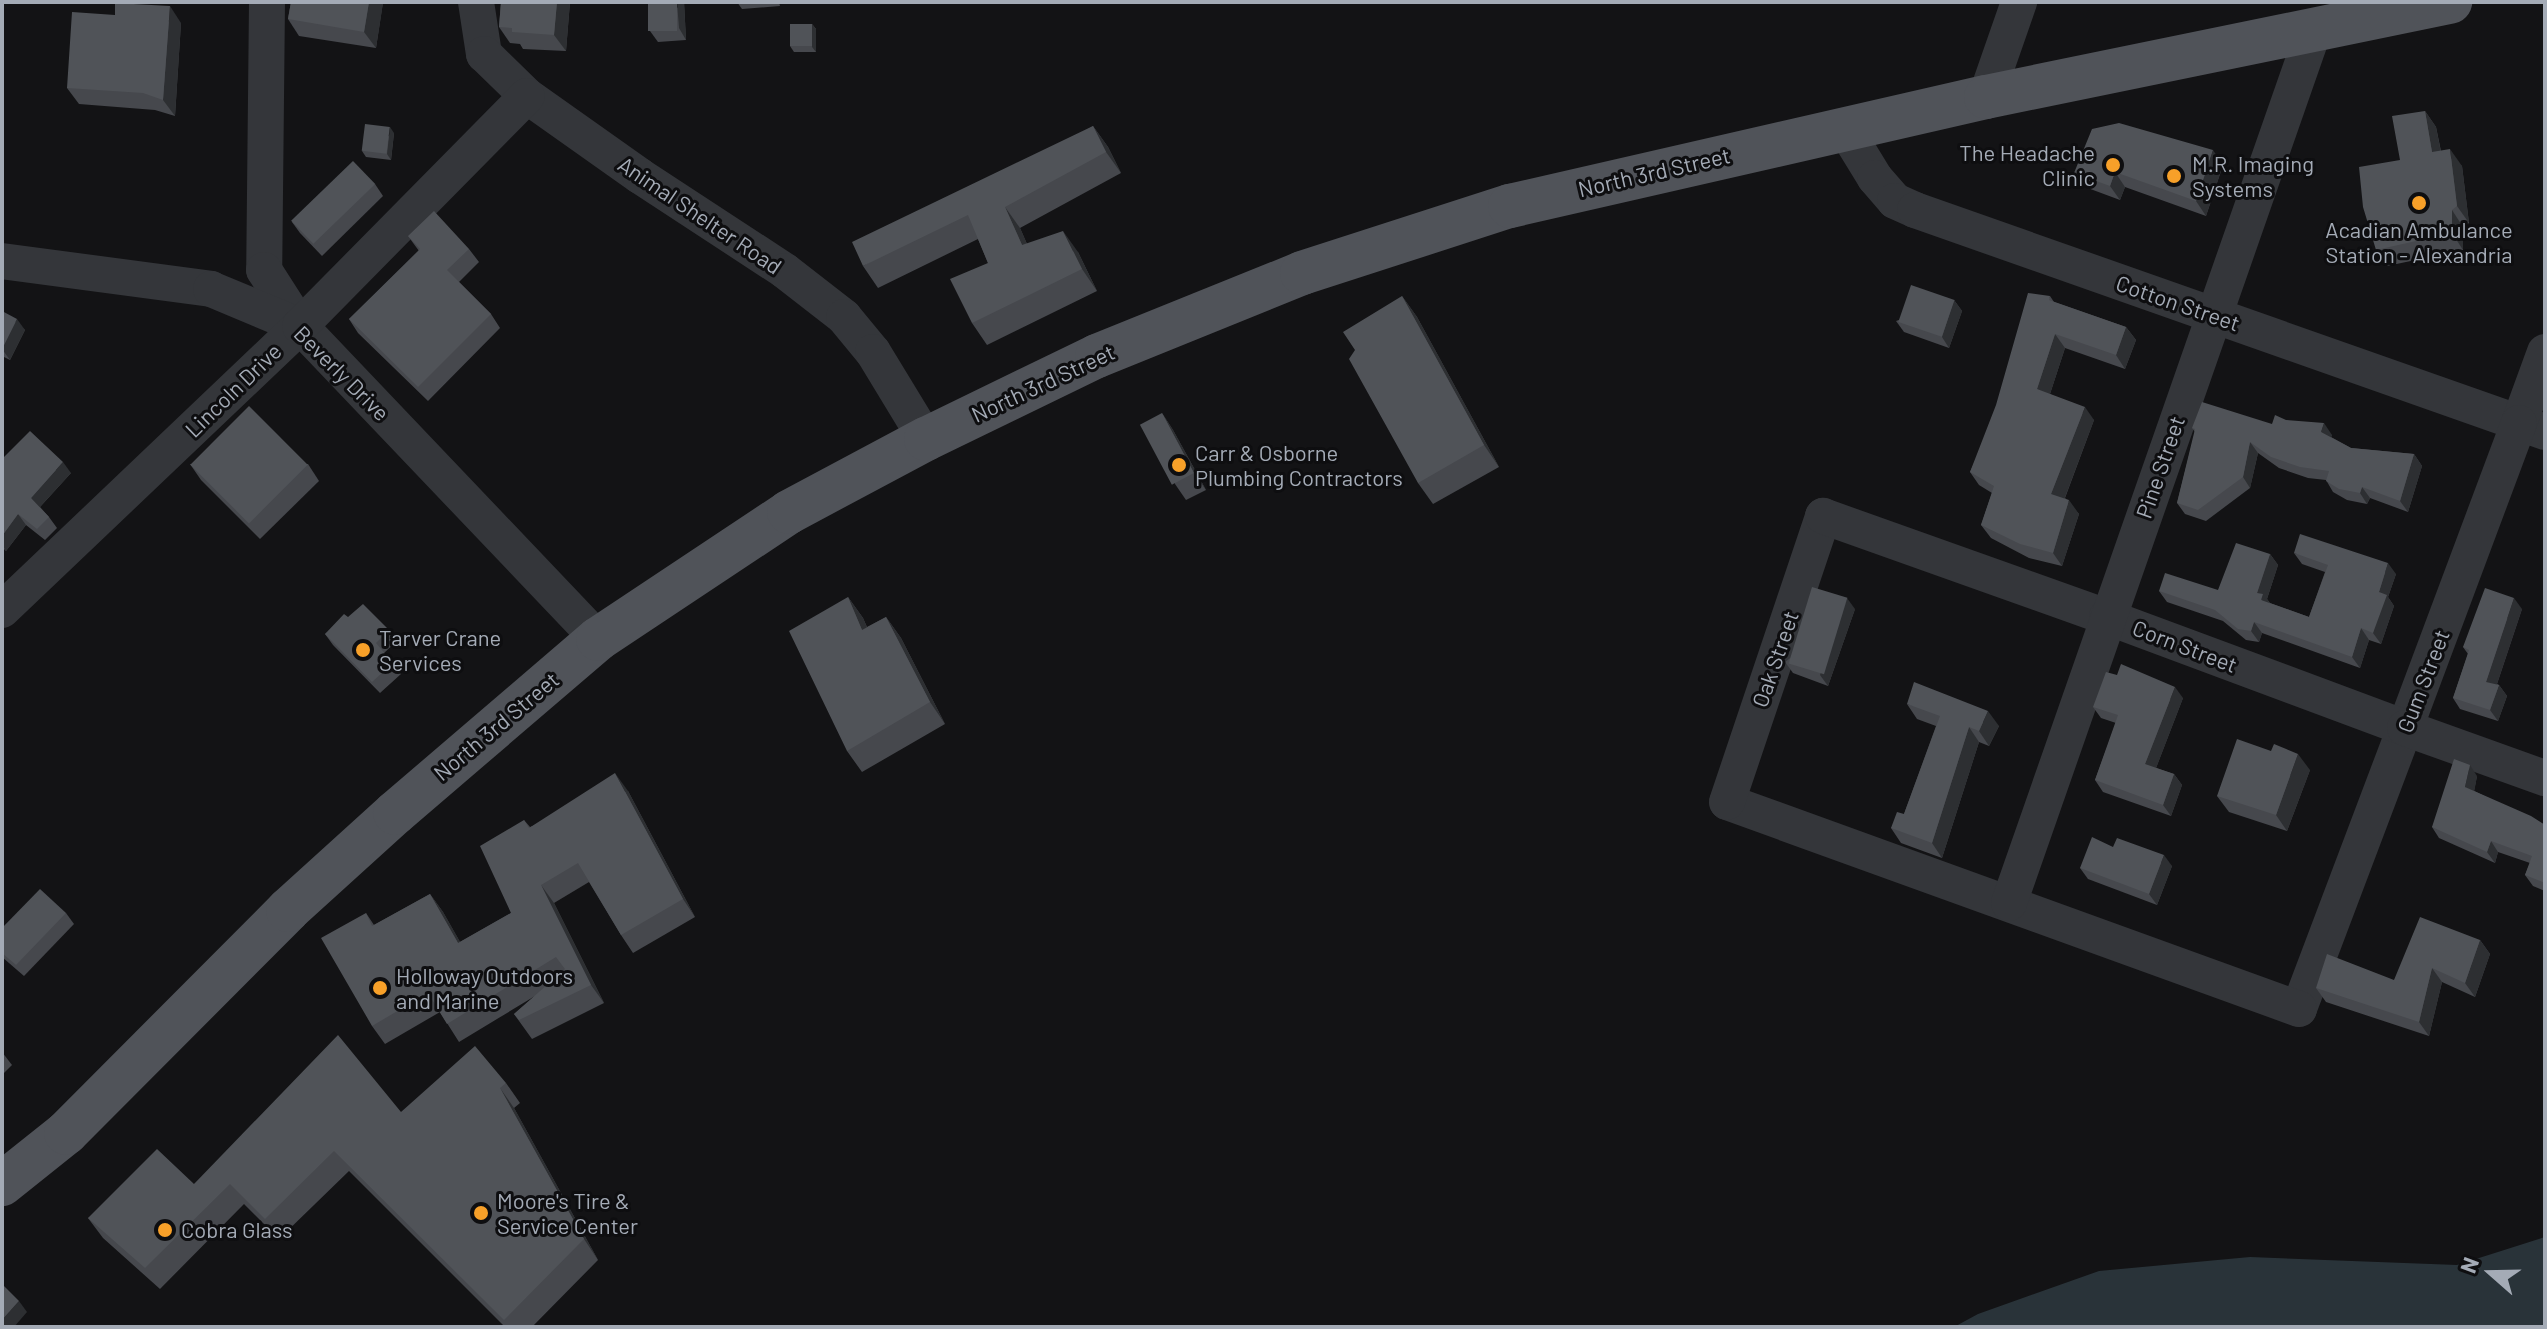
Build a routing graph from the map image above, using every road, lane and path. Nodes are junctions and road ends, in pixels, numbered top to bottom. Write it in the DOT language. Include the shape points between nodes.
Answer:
graph roads {
  1 [pos="267,2"];
  2 [pos="476,2"];
  3 [pos="2019,2"];
  4 [pos="2450,2"];
  5 [pos="2313,33"];
  6 [pos="527,96"];
  7 [pos="1986,97"];
  8 [pos="1845,129"];
  9 [pos="2,261"];
  10 [pos="2213,315"];
  11 [pos="300,326"];
  12 [pos="2545,352"];
  13 [pos="2532,427"];
  14 [pos="926,439"];
  15 [pos="1823,516"];
  16 [pos="2,610"];
  17 [pos="2107,617"];
  18 [pos="598,639"];
  19 [pos="2405,728"];
  20 [pos="2545,778"];
  21 [pos="2009,903"];
  22 [pos="2,1184"];
  1 -- 11 [label="street" via="264,270"];
  2 -- 6 [label="street, Animal Shelter Road" via="484,54"];
  3 -- 7 [label="street"];
  4 -- 5 [label="main road, North 3rd Street"];
  5 -- 7 [label="main road, North 3rd Street"];
  5 -- 10 [label="street, Pine Street"];
  6 -- 11 [label="street, Lincoln Drive"];
  6 -- 14 [label="street, Animal Shelter Road" via="844,317 873,352"];
  7 -- 8 [label="main road, North 3rd Street"];
  8 -- 10 [label="street, Cotton Street" via="1895,201"];
  8 -- 14 [label="main road, North 3rd Street" via="1510,206 1302,273 1097,356"];
  9 -- 11 [label="street, Beverly Drive" via="211,289"];
  10 -- 13 [label="street, Cotton Street"];
  10 -- 17 [label="street, Pine Street"];
  11 -- 16 [label="street, Lincoln Drive"];
  11 -- 18 [label="street, Beverly Drive"];
  12 -- 13 [label="street, Gum Street"];
  13 -- 19 [label="street, Gum Street"];
  14 -- 18 [label="main road, North 3rd Street" via="789,512"];
  15 -- 17 [label="street, Corn Street"];
  15 -- 21 [label="street, Oak Street" via="1727,802"];
  17 -- 19 [label="street, Corn Street"];
  17 -- 21 [label="street, Pine Street"];
  18 -- 22 [label="main road, North 3rd Street" via="298,900 66,1133"];
  19 -- 20 [label="street, Corn Street"];
  19 -- 21 [label="street, Gum Street" via="2299,1009"];
}
